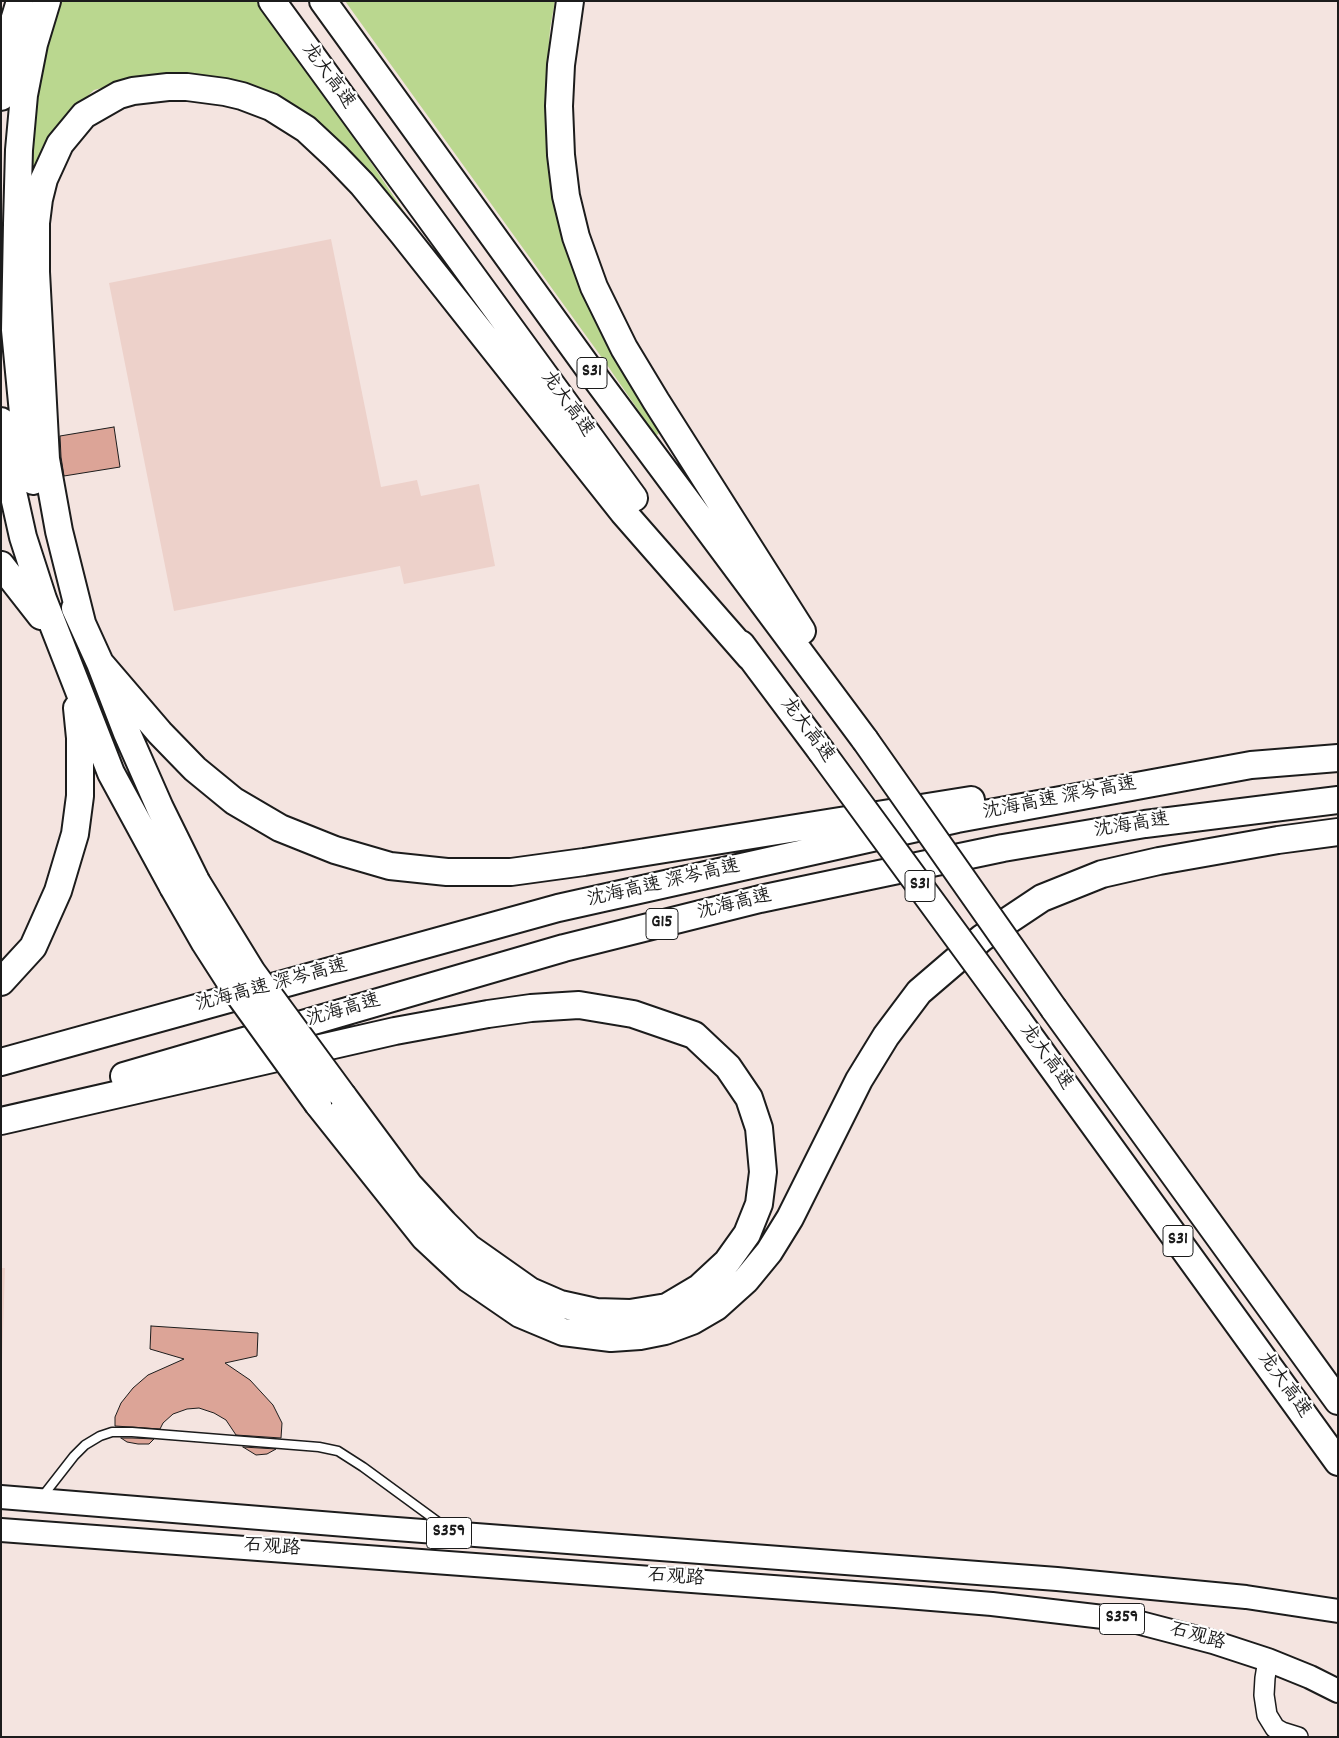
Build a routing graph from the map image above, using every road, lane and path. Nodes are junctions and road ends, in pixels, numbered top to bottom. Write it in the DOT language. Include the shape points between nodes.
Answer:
graph roads {
  1 [pos="20,1"];
  2 [pos="47,1"];
  3 [pos="272,1"];
  4 [pos="323,1"];
  5 [pos="570,1"];
  6 [pos="1,97"];
  7 [pos="1,420"];
  8 [pos="1,565"];
  9 [pos="82,622"];
  10 [pos="60,646"];
  11 [pos="750,657"];
  12 [pos="100,663"];
  13 [pos="74,680"];
  14 [pos="865,740"];
  15 [pos="1338,758"];
  16 [pos="1250,765"];
  17 [pos="1338,800"];
  18 [pos="1338,832"];
  19 [pos="185,884"];
  20 [pos="1,982"];
  21 [pos="1,1062"];
  22 [pos="1,1112"];
  23 [pos="1,1121"];
  24 [pos="1338,1401"];
  25 [pos="1338,1462"];
  26 [pos="1,1497"];
  27 [pos="39,1500"];
  28 [pos="220,1515"];
  29 [pos="1,1530"];
  30 [pos="455,1534"];
  31 [pos="218,1545"];
  32 [pos="1338,1611"];
  33 [pos="1268,1660"];
  34 [pos="1338,1691"];
  35 [pos="1298,1737"];
  1 -- 6 [label="highway"];
  2 -- 9 [label="highway" via="34,44 22,113 15,330 25,434 46,538"];
  3 -- 11 [label="highway, 龙大高速 / S31"];
  4 -- 14 [label="highway, 龙大高速 / S31" via="597,380"];
  5 -- 14 [label="highway" via="561,65 561,155 566,196 576,236 594,287 624,348 789,608"];
  7 -- 10 [label="highway" via="7,465 24,537"];
  8 -- 10 [label="highway" via="30,600"];
  9 -- 11 [label="highway" via="55,513 46,459 36,272 39,199 60,144 84,115 119,95 168,86 225,92 271,108 306,130 336,157 403,234 624,512"];
  9 -- 12 [label="highway"];
  10 -- 13 [label="highway"];
  11 -- 25 [label="highway, 龙大高速 / S31, bridge"];
  12 -- 16 [label="highway" via="160,733 195,769 234,801 280,828 335,850 390,866 447,872 511,872 584,862 1156,768"];
  12 -- 19 [label="highway" via="160,808"];
  13 -- 19 [label="highway" via="111,773"];
  13 -- 20 [label="highway" via="80,738 80,796 75,834 58,891 33,947"];
  14 -- 24 [label="highway, 龙大高速 / S31, bridge" via="1054,1009"];
  15 -- 16 [label="highway, 沈海高速 深岑高速 / G15"];
  16 -- 21 [label="highway, 沈海高速 深岑高速 / G15" via="957,819 558,908"];
  17 -- 22 [label="highway, 沈海高速 / G15" via="1145,824 1003,848 760,899 564,948"];
  18 -- 19 [label="highway, bridge" via="1278,840 1102,874 1042,898 982,938 919,992 886,1036 859,1080 790,1218 769,1252 746,1280 716,1307 692,1321 640,1336 601,1337 564,1332 520,1314 469,1279 424,1237 318,1104 232,986 205,943"];
  19 -- 23 [label="highway, bridge" via="252,972 343,1096 409,1185 469,1248 530,1291 560,1304 596,1312 630,1313 667,1307 699,1288 727,1262 747,1234 759,1204 763,1172 759,1128 749,1098 728,1068 694,1035 633,1014 578,1005 488,1014 395,1031"];
  26 -- 27 [label="main road, 石观路 / S359"];
  27 -- 28 [label="main road, 石观路 / S359"];
  27 -- 30 [label="lane" via="85,1445 112,1432 319,1447 338,1451"];
  28 -- 30 [label="main road, 石观路 / S359"];
  28 -- 31 [label="main road"];
  29 -- 31 [label="main road, 石观路 / S359"];
  30 -- 32 [label="main road, 石观路 / S359" via="1057,1579 1246,1597"];
  31 -- 33 [label="main road, 石观路 / S359" via="992,1604 1129,1620"];
  33 -- 34 [label="main road, 石观路 / S359"];
  33 -- 35 [label="street" via="1264,1695 1267,1715 1275,1728"];
}
